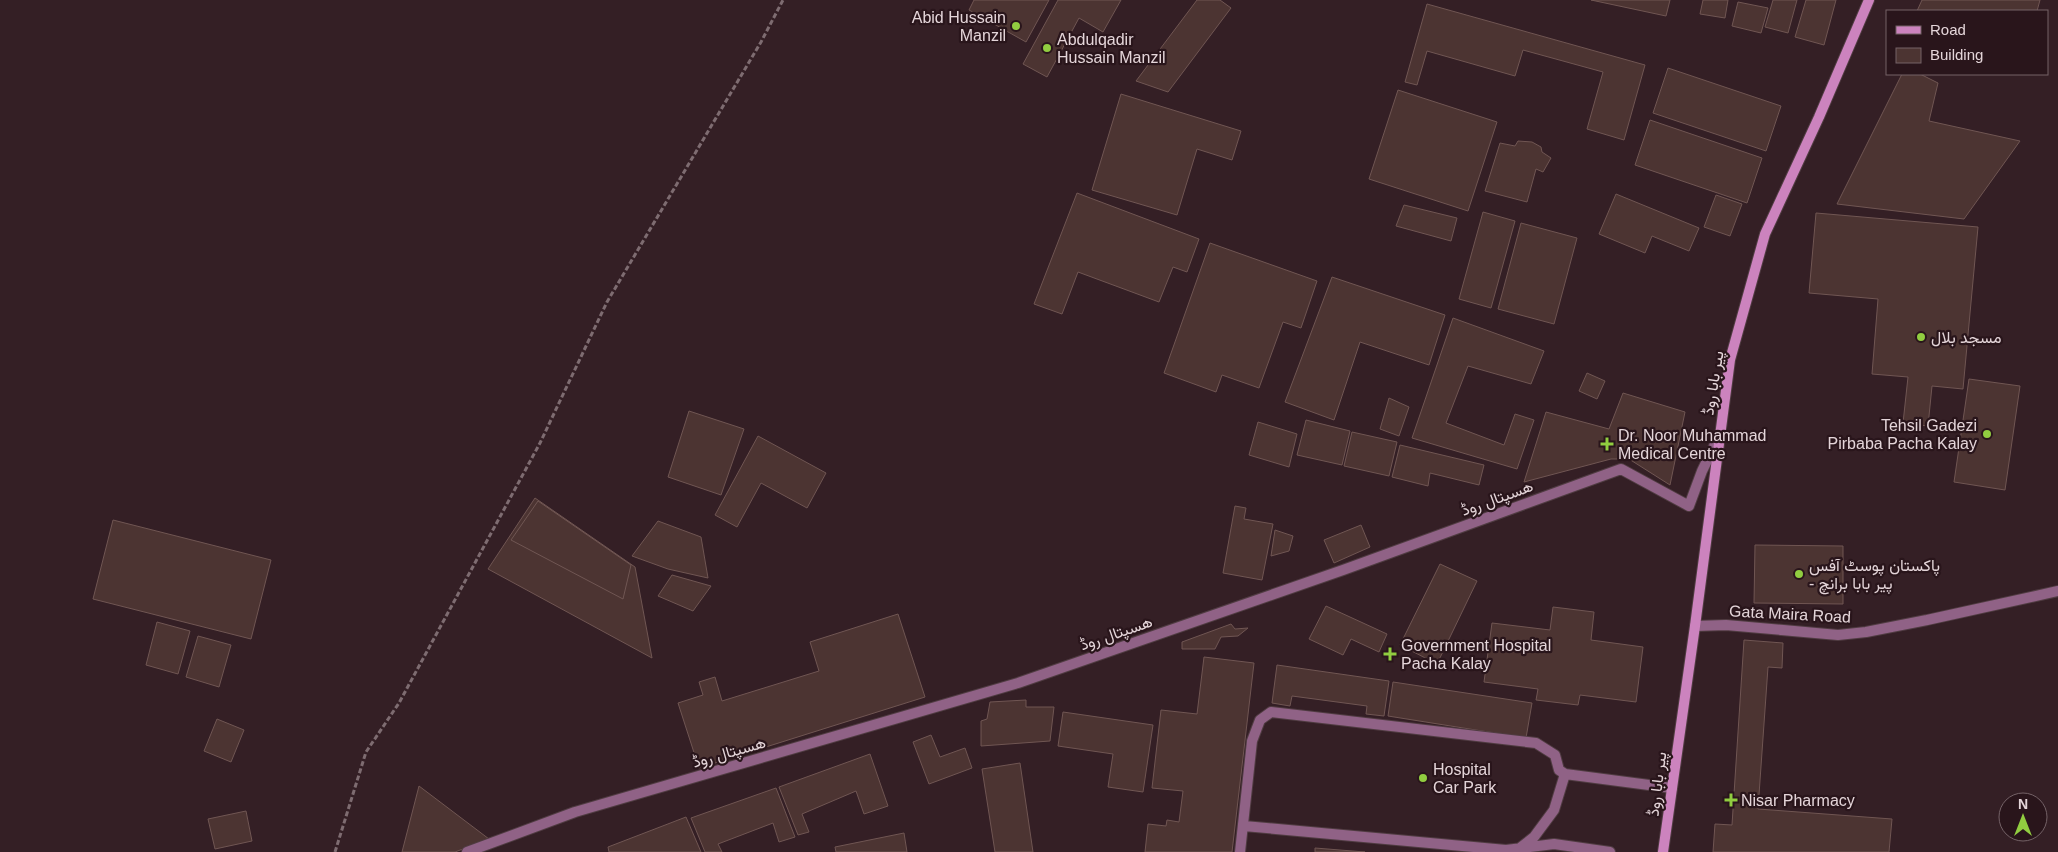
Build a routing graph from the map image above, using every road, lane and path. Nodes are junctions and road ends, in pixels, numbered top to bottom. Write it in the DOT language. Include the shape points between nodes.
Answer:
graph roads {
  1 [pos="783,0"];
  2 [pos="1868,0"];
  3 [pos="1720,435"];
  4 [pos="2058,591"];
  5 [pos="1695,626"];
  6 [pos="1565,774"];
  7 [pos="1672,788"];
  8 [pos="1244,826"];
  9 [pos="1520,849"];
  10 [pos="335,852"];
  11 [pos="466,852"];
  12 [pos="1240,852"];
  13 [pos="1610,852"];
  14 [pos="1663,852"];
  1 -- 10 [label="path" via="607,302 535,452 400,703 366,752"];
  2 -- 3 [label="main road, پیر بابا روڈ" via="1765,234 1730,360"];
  3 -- 5 [label="main road, پیر بابا روڈ"];
  3 -- 11 [label="street, ھسپتال روڈ" via="1689,506 1621,469 1018,683 576,812"];
  4 -- 5 [label="street, Gata Maira Road" via="1927,620 1838,635 1726,625"];
  5 -- 7 [label="main road, پیر بابا روڈ"];
  6 -- 7 [label="street"];
  6 -- 8 [label="street" via="1559,770 1555,755 1536,743 1271,712 1260,720 1252,741"];
  6 -- 9 [label="street" via="1554,810 1534,837"];
  7 -- 14 [label="main road, پیر بابا روڈ"];
  8 -- 9 [label="street"];
  8 -- 12 [label="street"];
  9 -- 13 [label="street" via="1554,844"];
}
